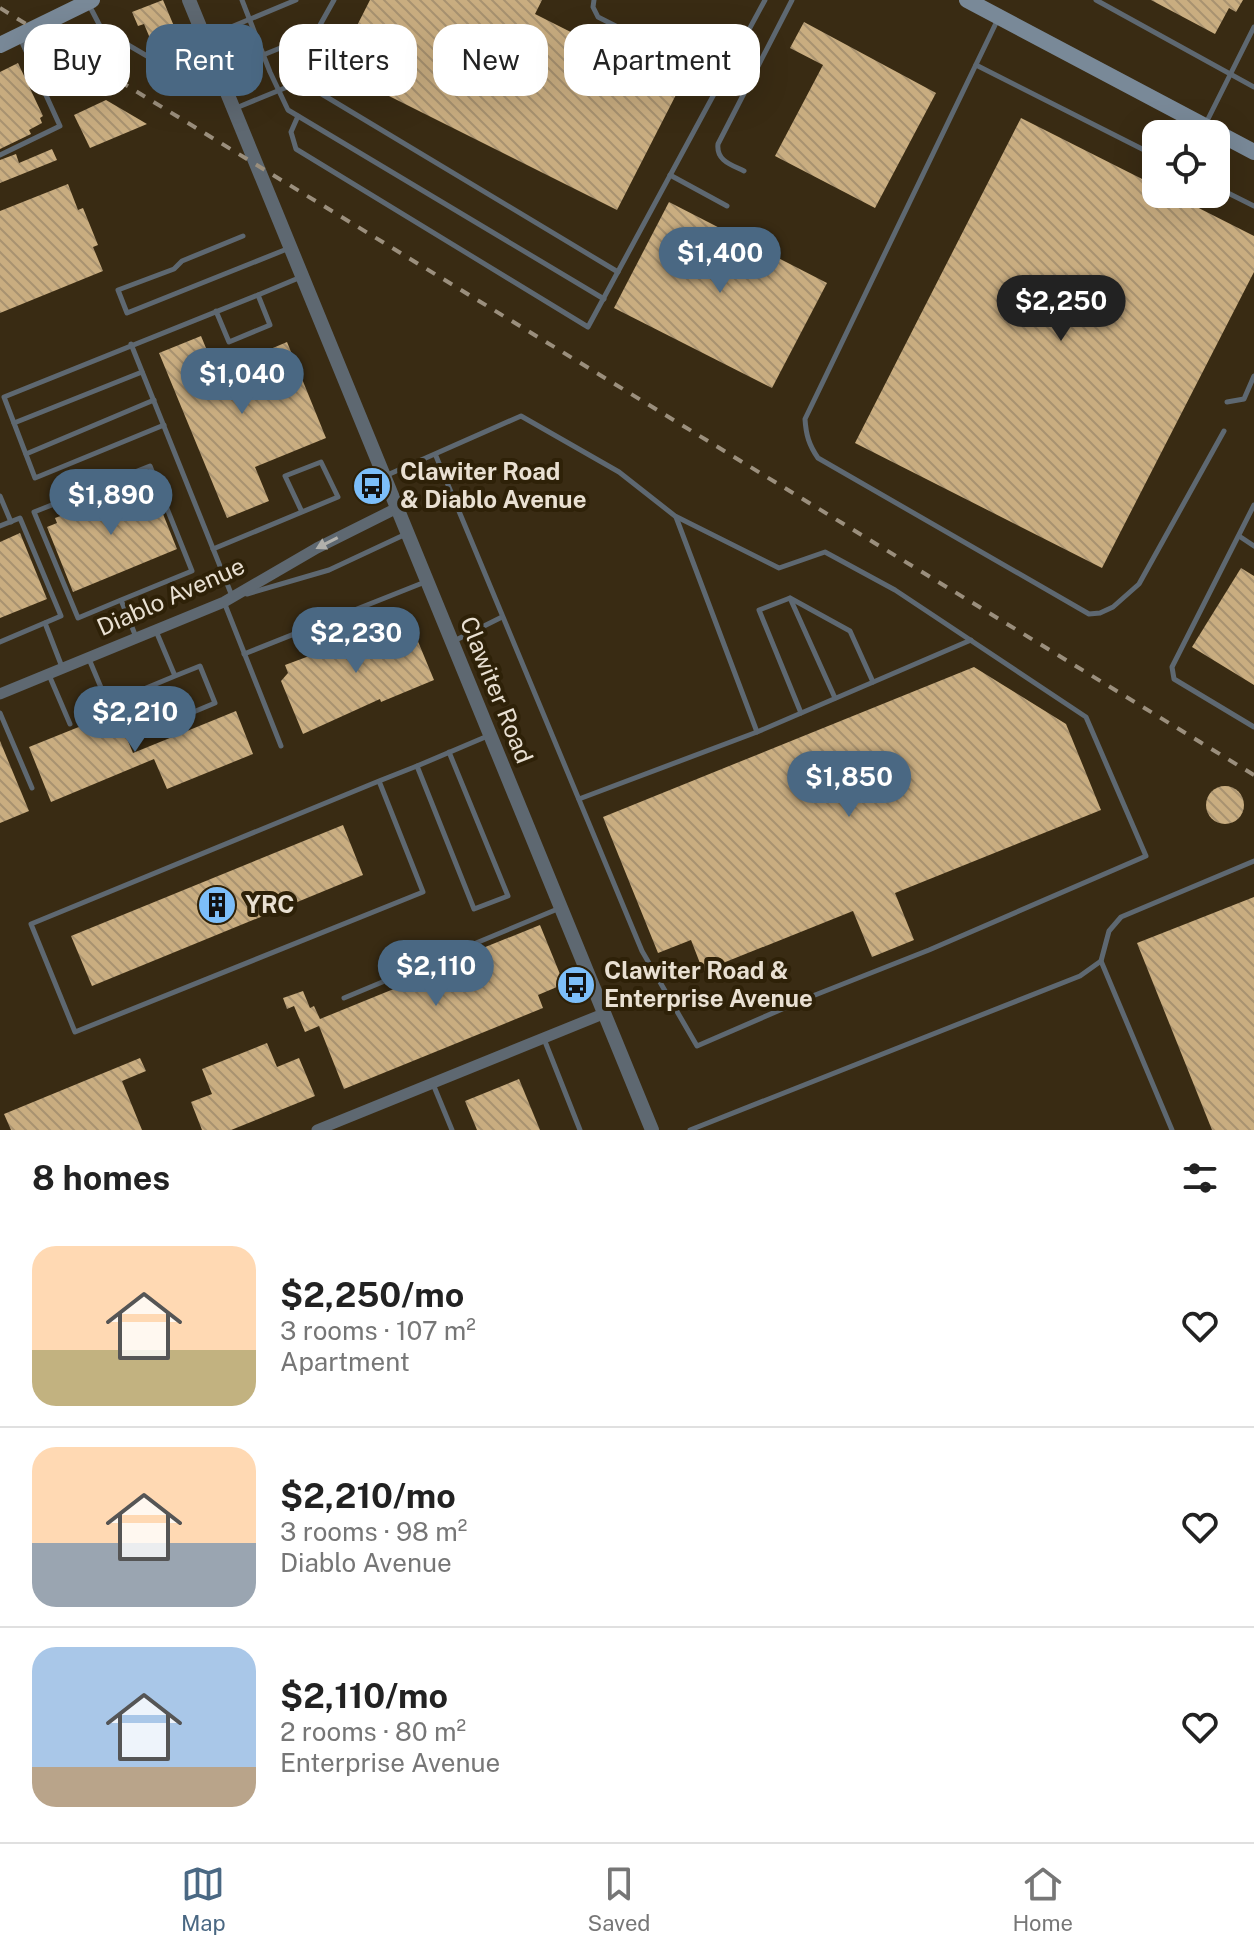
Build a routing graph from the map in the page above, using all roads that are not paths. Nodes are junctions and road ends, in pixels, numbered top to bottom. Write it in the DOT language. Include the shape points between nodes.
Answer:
graph roads {
  1 [pos="189,0"];
  2 [pos="242,0"];
  3 [pos="296,0"];
  4 [pos="334,0"];
  5 [pos="594,0"];
  6 [pos="765,0"];
  7 [pos="792,0"];
  8 [pos="967,0"];
  9 [pos="1096,0"];
  10 [pos="90,1"];
  11 [pos="999,17"];
  12 [pos="249,20"];
  13 [pos="199,24"];
  14 [pos="239,24"];
  15 [pos="251,24"];
  16 [pos="612,24"];
  17 [pos="752,24"];
  18 [pos="1254,27"];
  19 [pos="19,36"];
  20 [pos="0,45"];
  21 [pos="263,55"];
  22 [pos="976,65"];
  23 [pos="1230,74"];
  24 [pos="1254,87"];
  25 [pos="278,90"];
  26 [pos="230,96"];
  27 [pos="713,96"];
  28 [pos="233,102"];
  29 [pos="298,116"];
  30 [pos="1197,120"];
  31 [pos="1207,120"];
  32 [pos="1232,139"];
  33 [pos="1230,142"];
  34 [pos="1142,149"];
  35 [pos="1254,152"];
  36 [pos="0,155"];
  37 [pos="744,171"];
  38 [pos="670,175"];
  39 [pos="1230,194"];
  40 [pos="727,206"];
  41 [pos="1254,206"];
  42 [pos="243,236"];
  43 [pos="292,247"];
  44 [pos="618,272"];
  45 [pos="303,276"];
  46 [pos="258,295"];
  47 [pos="604,299"];
  48 [pos="216,311"];
  49 [pos="131,344"];
  50 [pos="142,372"];
  51 [pos="1254,376"];
  52 [pos="154,400"];
  53 [pos="1227,402"];
  54 [pos="14,423"];
  55 [pos="164,425"];
  56 [pos="1224,431"];
  57 [pos="26,454"];
  58 [pos="436,456"];
  59 [pos="384,476"];
  60 [pos="0,496"];
  61 [pos="1254,505"];
  62 [pos="397,508"];
  63 [pos="302,512"];
  64 [pos="675,516"];
  65 [pos="11,522"];
  66 [pos="0,526"];
  67 [pos="408,533"];
  68 [pos="1239,536"];
  69 [pos="1254,546"];
  70 [pos="213,549"];
  71 [pos="428,581"];
  72 [pos="790,598"];
  73 [pos="121,600"];
  74 [pos="228,600"];
  75 [pos="502,617"];
  76 [pos="45,623"];
  77 [pos="155,630"];
  78 [pos="136,638"];
  79 [pos="971,640"];
  80 [pos="454,641"];
  81 [pos="0,642"];
  82 [pos="244,654"];
  83 [pos="88,658"];
  84 [pos="63,669"];
  85 [pos="49,675"];
  86 [pos="175,676"];
  87 [pos="873,682"];
  88 [pos="0,694"];
  89 [pos="835,698"];
  90 [pos="110,709"];
  91 [pos="0,713"];
  92 [pos="801,713"];
  93 [pos="70,724"];
  94 [pos="1254,727"];
  95 [pos="757,732"];
  96 [pos="491,735"];
  97 [pos="281,746"];
  98 [pos="449,752"];
  99 [pos="417,766"];
  100 [pos="379,781"];
  101 [pos="32,788"];
  102 [pos="579,799"];
  103 [pos="1254,861"];
  104 [pos="561,908"];
  105 [pos="1101,961"];
  106 [pos="344,998"];
  107 [pos="603,1014"];
  108 [pos="543,1038"];
  109 [pos="432,1083"];
  110 [pos="701,1128"];
  111 [pos="317,1130"];
  112 [pos="452,1130"];
  113 [pos="580,1130"];
  114 [pos="652,1130"];
  115 [pos="690,1130"];
  116 [pos="1172,1130"];
  1 -- 13 [label="street, Clawiter Road"];
  2 -- 12 [label="lane"];
  3 -- 12 [label="lane"];
  4 -- 21 [label="lane" via="315,34"];
  5 -- 16 [label="lane" via="598,17"];
  6 -- 17 [label="lane"];
  7 -- 37 [label="lane" via="718,144 722,159"];
  8 -- 11 [label="main road"];
  9 -- 23 [label="lane"];
  10 -- 19 [label="main road"];
  10 -- 28 [label="lane" via="106,32"];
  11 -- 22 [label="lane"];
  11 -- 30 [label="main road"];
  12 -- 14 [label="lane"];
  12 -- 15 [label="lane"];
  18 -- 23 [label="lane"];
  19 -- 20 [label="main road"];
  19 -- 36 [label="lane" via="60,126"];
  21 -- 25 [label="lane"];
  22 -- 34 [label="lane"];
  22 -- 56 [label="lane" via="805,419 810,447 818,458 1089,614 1113,607 1139,584"];
  23 -- 24 [label="lane"];
  23 -- 31 [label="lane"];
  25 -- 28 [label="lane"];
  25 -- 29 [label="lane" via="285,107"];
  25 -- 44 [label="lane" via="297,83 319,92"];
  26 -- 28 [label="street, Clawiter Road"];
  27 -- 38 [label="lane"];
  28 -- 43 [label="street, Clawiter Road"];
  29 -- 47 [label="lane"];
  29 -- 47 [label="lane" via="291,132 296,149 588,327"];
  32 -- 33 [label="lane"];
  32 -- 35 [label="main road"];
  38 -- 40 [label="lane"];
  38 -- 44 [label="lane"];
  39 -- 41 [label="lane"];
  42 -- 43 [label="lane" via="118,290 127,313"];
  43 -- 45 [label="street, Clawiter Road"];
  44 -- 47 [label="lane"];
  45 -- 46 [label="lane"];
  45 -- 59 [label="street, Clawiter Road"];
  46 -- 48 [label="lane"];
  46 -- 48 [label="lane" via="270,325 229,342"];
  48 -- 49 [label="lane"];
  49 -- 50 [label="lane"];
  49 -- 54 [label="lane" via="4,397"];
  50 -- 52 [label="lane"];
  50 -- 54 [label="lane"];
  51 -- 53 [label="lane" via="1244,399"];
  52 -- 55 [label="lane"];
  52 -- 57 [label="lane"];
  54 -- 57 [label="lane"];
  55 -- 57 [label="lane" via="35,478"];
  55 -- 70 [label="lane"];
  58 -- 59 [label="lane"];
  58 -- 64 [label="lane" via="521,416 619,472"];
  58 -- 75 [label="lane"];
  59 -- 62 [label="street, Clawiter Road"];
  60 -- 65 [label="lane"];
  61 -- 68 [label="lane"];
  62 -- 67 [label="street, Clawiter Road"];
  62 -- 74 [label="street, Diablo Avenue, one-way"];
  63 -- 63 [label="lane" via="338,497 321,462 285,476"];
  63 -- 70 [label="lane"];
  64 -- 79 [label="lane" via="779,568 825,552"];
  64 -- 95 [label="lane"];
  65 -- 66 [label="lane"];
  65 -- 76 [label="lane" via="20,518 61,616"];
  67 -- 71 [label="street, Clawiter Road"];
  67 -- 74 [label="lane" via="329,570"];
  68 -- 69 [label="lane"];
  68 -- 94 [label="lane" via="1172,667 1174,679"];
  70 -- 74 [label="lane"];
  71 -- 80 [label="street, Clawiter Road"];
  71 -- 82 [label="lane"];
  72 -- 87 [label="lane" via="850,631"];
  72 -- 89 [label="lane"];
  72 -- 92 [label="lane" via="759,610"];
  73 -- 73 [label="lane" via="192,571 150,466 34,512 78,618"];
  73 -- 78 [label="lane"];
  74 -- 77 [label="street, Diablo Avenue"];
  74 -- 82 [label="lane"];
  75 -- 80 [label="lane"];
  75 -- 102 [label="lane"];
  76 -- 81 [label="lane"];
  76 -- 84 [label="lane"];
  77 -- 78 [label="street, Diablo Avenue"];
  77 -- 86 [label="lane"];
  78 -- 83 [label="street, Diablo Avenue"];
  79 -- 87 [label="lane"];
  79 -- 102 [label="lane" via="1086,717 1146,856 697,1046 642,951"];
  80 -- 96 [label="street, Clawiter Road"];
  82 -- 97 [label="lane"];
  83 -- 84 [label="street, Diablo Avenue"];
  83 -- 90 [label="lane"];
  84 -- 85 [label="street, Diablo Avenue"];
  85 -- 88 [label="street, Diablo Avenue"];
  85 -- 93 [label="lane"];
  86 -- 86 [label="lane" via="200,666 215,703 155,728 139,691"];
  87 -- 89 [label="lane"];
  89 -- 92 [label="lane"];
  91 -- 101 [label="lane"];
  92 -- 95 [label="lane"];
  95 -- 102 [label="lane"];
  96 -- 98 [label="lane"];
  96 -- 104 [label="street, Clawiter Road"];
  98 -- 99 [label="lane"];
  98 -- 99 [label="lane" via="508,896 474,909"];
  99 -- 100 [label="lane"];
  100 -- 100 [label="lane" via="31,924 75,1032 423,892"];
  103 -- 105 [label="lane" via="1121,917 1109,931"];
  104 -- 106 [label="lane"];
  104 -- 107 [label="street, Clawiter Road"];
  105 -- 110 [label="lane" via="1080,976"];
  105 -- 116 [label="lane"];
  107 -- 108 [label="street"];
  107 -- 114 [label="street, Clawiter Road"];
  108 -- 109 [label="street"];
  108 -- 113 [label="lane"];
  109 -- 111 [label="street"];
  109 -- 112 [label="lane"];
  110 -- 115 [label="lane"];
}
